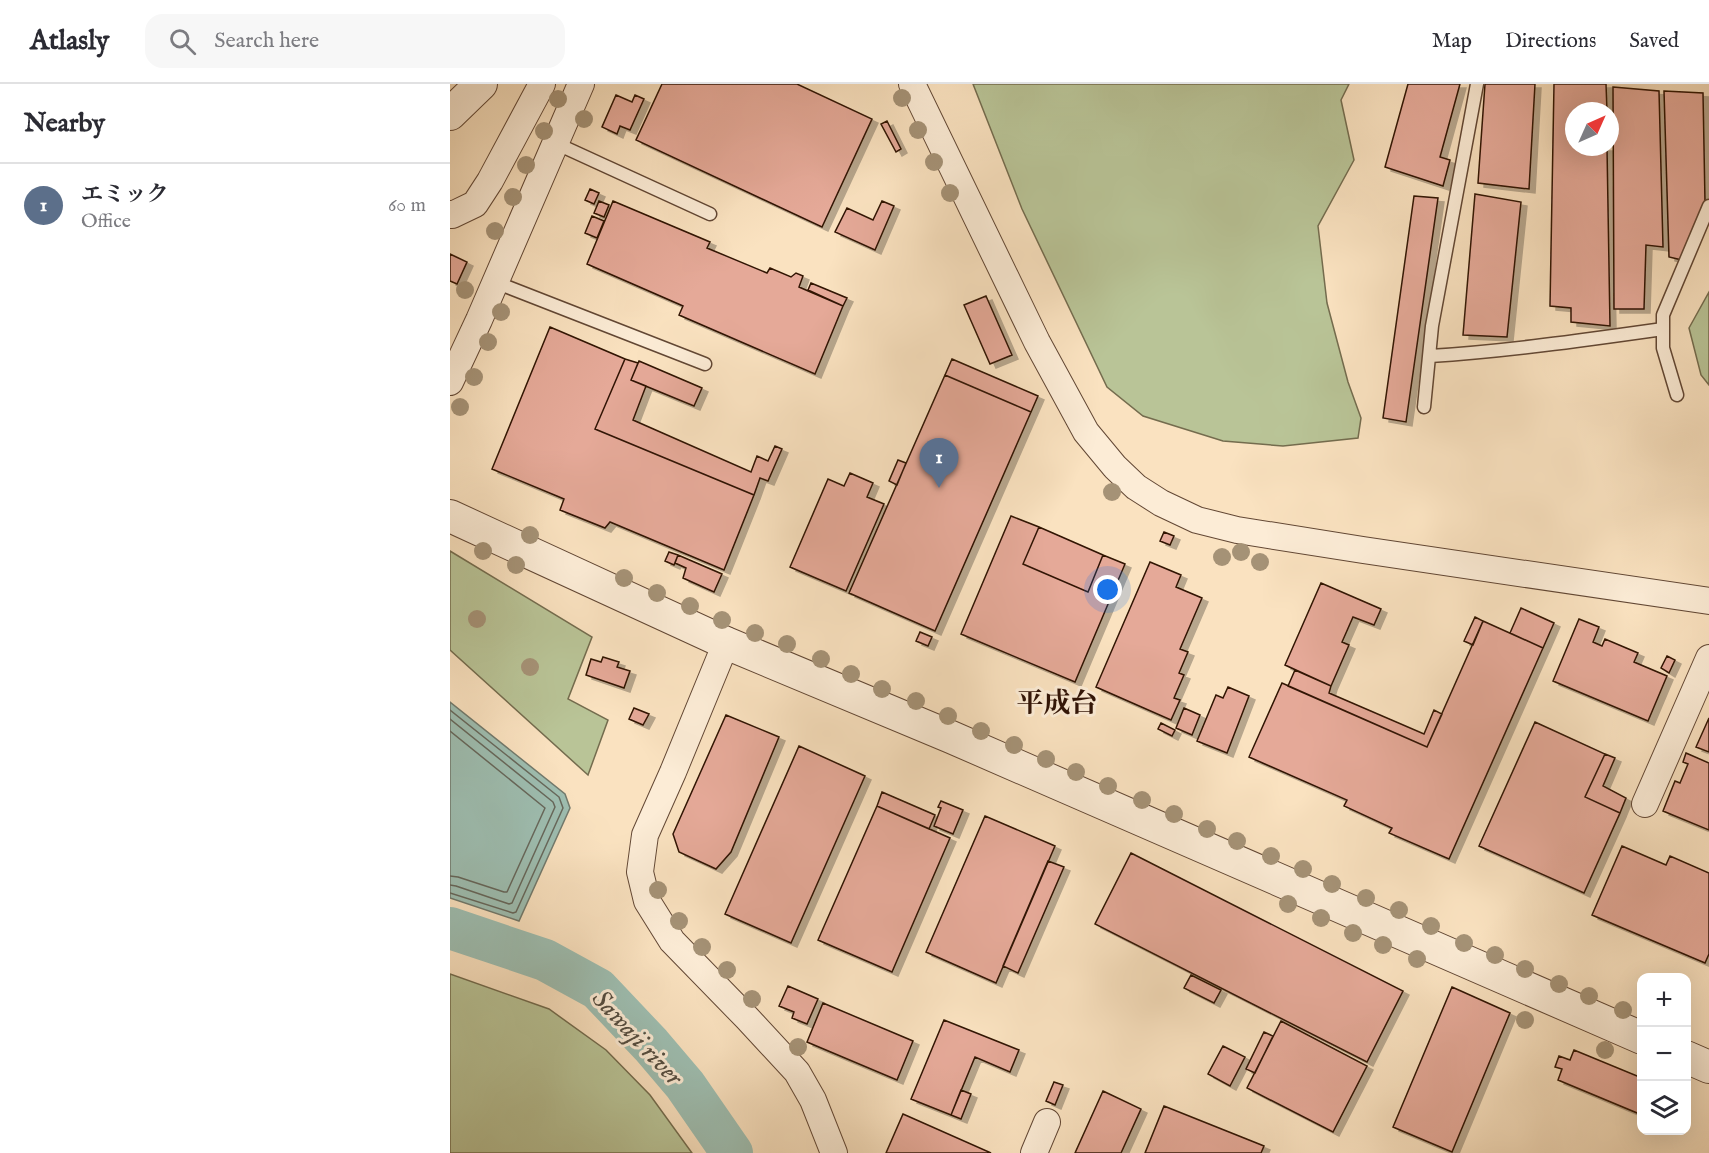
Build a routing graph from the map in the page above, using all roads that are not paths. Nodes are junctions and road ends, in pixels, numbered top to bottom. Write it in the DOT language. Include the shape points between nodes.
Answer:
graph roads {
  1 [pos="481,84"];
  2 [pos="542,84"];
  3 [pos="580,84"];
  4 [pos="912,84"];
  5 [pos="1477,84"];
  6 [pos="450,114"];
  7 [pos="555,143"];
  8 [pos="1709,206"];
  9 [pos="450,214"];
  10 [pos="710,214"];
  11 [pos="495,282"];
  12 [pos="1663,329"];
  13 [pos="1430,356"];
  14 [pos="705,364"];
  15 [pos="450,382"];
  16 [pos="1677,395"];
  17 [pos="1425,407"];
  18 [pos="450,516"];
  19 [pos="1709,601"];
  20 [pos="726,643"];
  21 [pos="1709,658"];
  22 [pos="1645,804"];
  23 [pos="1637,1036"];
  24 [pos="1691,1059"];
  25 [pos="1709,1067"];
  26 [pos="1047,1122"];
  27 [pos="834,1153"];
  28 [pos="1034,1153"];
  1 -- 6 [label="street"];
  2 -- 9 [label="street" via="476,204"];
  3 -- 7 [label="street"];
  4 -- 19 [label="street" via="1037,342 1086,432 1136,487 1197,520 1237,530"];
  5 -- 13 [label="lane" via="1432,326"];
  7 -- 10 [label="lane"];
  7 -- 11 [label="street"];
  8 -- 12 [label="lane" via="1663,315"];
  11 -- 14 [label="lane"];
  11 -- 15 [label="street"];
  12 -- 13 [label="lane" via="1552,345"];
  12 -- 16 [label="lane" via="1663,348"];
  13 -- 17 [label="lane"];
  18 -- 20 [label="street"];
  20 -- 23 [label="street"];
  20 -- 27 [label="street" via="645,835 640,872 647,901 672,941 797,1072"];
  21 -- 22 [label="street"];
  24 -- 25 [label="street"];
  26 -- 28 [label="street"];
}
